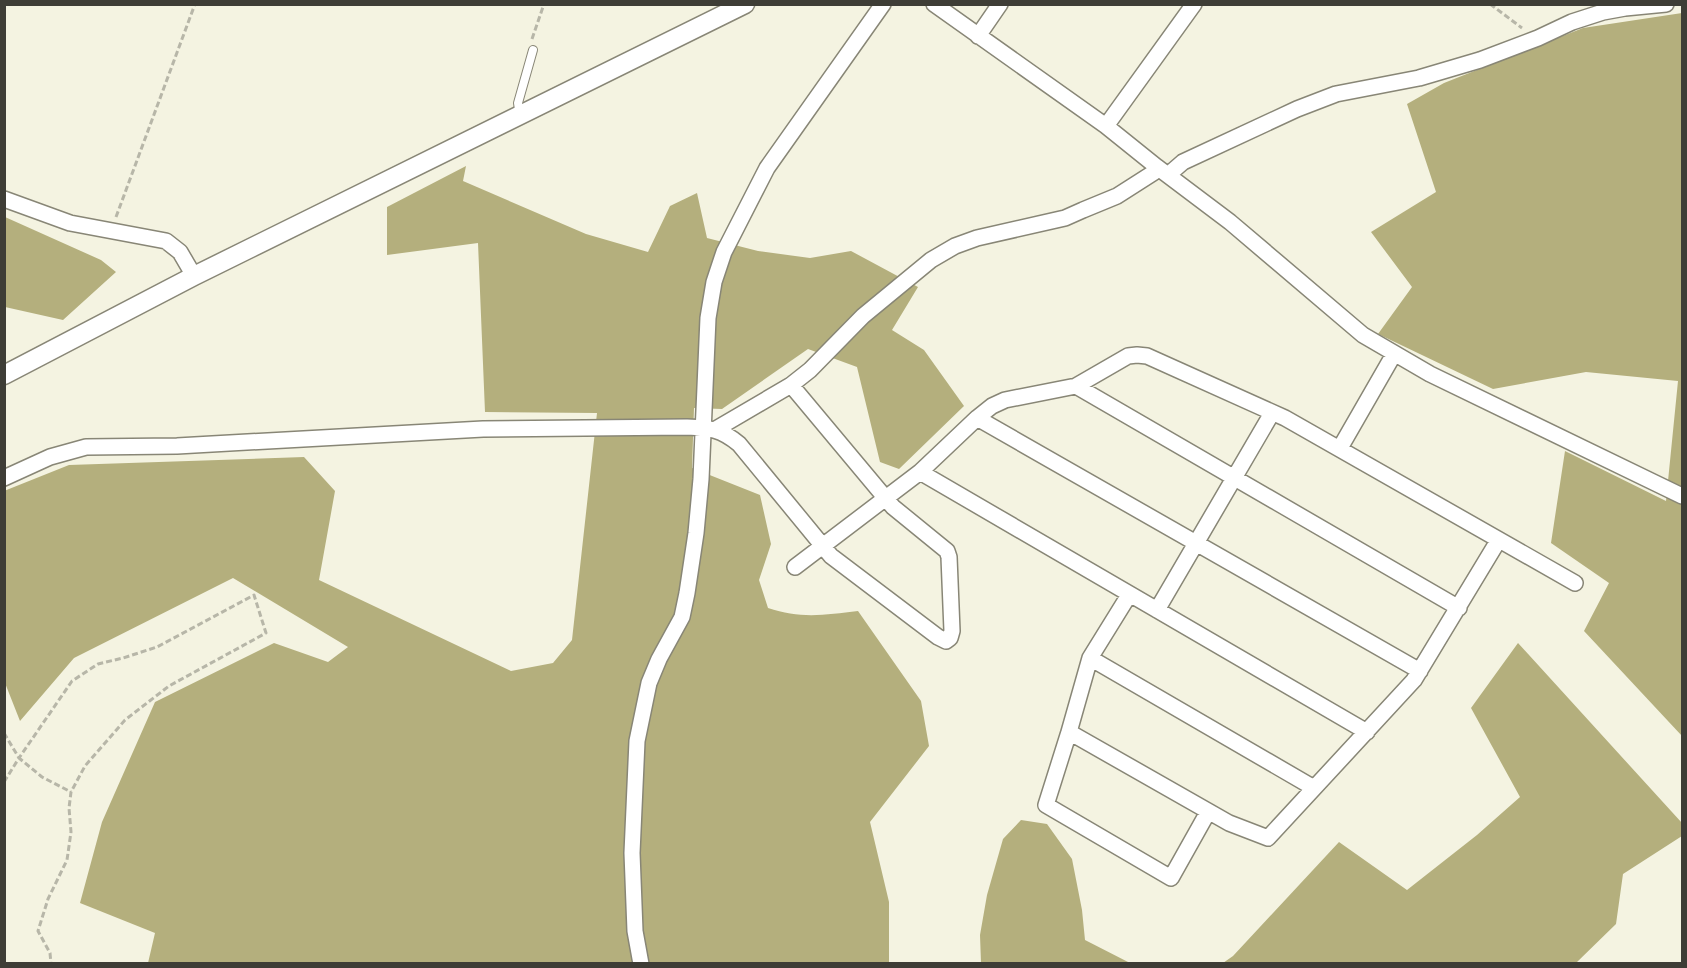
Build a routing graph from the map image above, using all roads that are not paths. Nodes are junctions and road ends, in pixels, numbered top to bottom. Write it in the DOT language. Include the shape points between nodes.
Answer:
graph roads {
  1 [pos="745,4"];
  2 [pos="883,4"];
  3 [pos="934,4"];
  4 [pos="1000,4"];
  5 [pos="1194,4"];
  6 [pos="1666,4"];
  7 [pos="1624,6"];
  8 [pos="978,36"];
  9 [pos="533,50"];
  10 [pos="520,116"];
  11 [pos="1106,126"];
  12 [pos="1163,171"];
  13 [pos="4,200"];
  14 [pos="194,276"];
  15 [pos="1394,354"];
  16 [pos="4,375"];
  17 [pos="791,385"];
  18 [pos="1076,386"];
  19 [pos="1272,413"];
  20 [pos="976,418"];
  21 [pos="710,428"];
  22 [pos="1340,448"];
  23 [pos="920,472"];
  24 [pos="1234,476"];
  25 [pos="4,478"];
  26 [pos="1683,496"];
  27 [pos="887,498"];
  28 [pos="1498,541"];
  29 [pos="1196,543"];
  30 [pos="822,545"];
  31 [pos="795,567"];
  32 [pos="1575,583"];
  33 [pos="1129,595"];
  34 [pos="1460,608"];
  35 [pos="1157,610"];
  36 [pos="1090,658"];
  37 [pos="1420,671"];
  38 [pos="1069,732"];
  39 [pos="1367,732"];
  40 [pos="1314,788"];
  41 [pos="1208,812"];
  42 [pos="641,963"];
  1 -- 10 [label="street"];
  2 -- 21 [label="street" via="766,168 724,252 708,318"];
  3 -- 8 [label="street"];
  4 -- 8 [label="street"];
  5 -- 11 [label="street"];
  6 -- 7 [label="street"];
  7 -- 12 [label="street" via="1572,22 1480,60 1419,78 1336,94 1297,108"];
  8 -- 11 [label="street"];
  9 -- 10 [label="lane" via="518,103"];
  10 -- 14 [label="street"];
  11 -- 12 [label="street"];
  12 -- 15 [label="street" via="1230,222 1350,326"];
  12 -- 17 [label="street" via="1065,218 955,246 931,260 863,316"];
  13 -- 14 [label="street" via="70,223 166,242 180,252"];
  14 -- 16 [label="street"];
  15 -- 22 [label="street"];
  15 -- 26 [label="street"];
  17 -- 21 [label="street"];
  17 -- 27 [label="street"];
  18 -- 19 [label="street" via="1137,355"];
  18 -- 20 [label="street" via="1005,400"];
  18 -- 24 [label="street"];
  19 -- 22 [label="street"];
  19 -- 24 [label="street"];
  20 -- 23 [label="street"];
  20 -- 29 [label="street"];
  21 -- 25 [label="street" via="483,429 177,446 86,447 51,457"];
  21 -- 30 [label="street" via="728,434 739,444"];
  21 -- 42 [label="street" via="687,593 681,617 649,683 637,741 632,853 635,931"];
  22 -- 28 [label="street"];
  23 -- 27 [label="street"];
  23 -- 33 [label="street"];
  24 -- 29 [label="street"];
  24 -- 34 [label="street"];
  27 -- 30 [label="street"];
  27 -- 30 [label="street" via="950,557 950,639 938,637 831,556"];
  28 -- 32 [label="street"];
  28 -- 34 [label="street"];
  29 -- 35 [label="street"];
  29 -- 37 [label="street"];
  30 -- 31 [label="street"];
  33 -- 35 [label="street"];
  33 -- 36 [label="street"];
  34 -- 37 [label="street"];
  35 -- 39 [label="street"];
  36 -- 38 [label="street"];
  36 -- 40 [label="street"];
  37 -- 39 [label="street"];
  38 -- 41 [label="street"];
  38 -- 41 [label="street" via="1046,805 1171,878"];
  39 -- 40 [label="street"];
  40 -- 41 [label="street" via="1268,838"];
}
